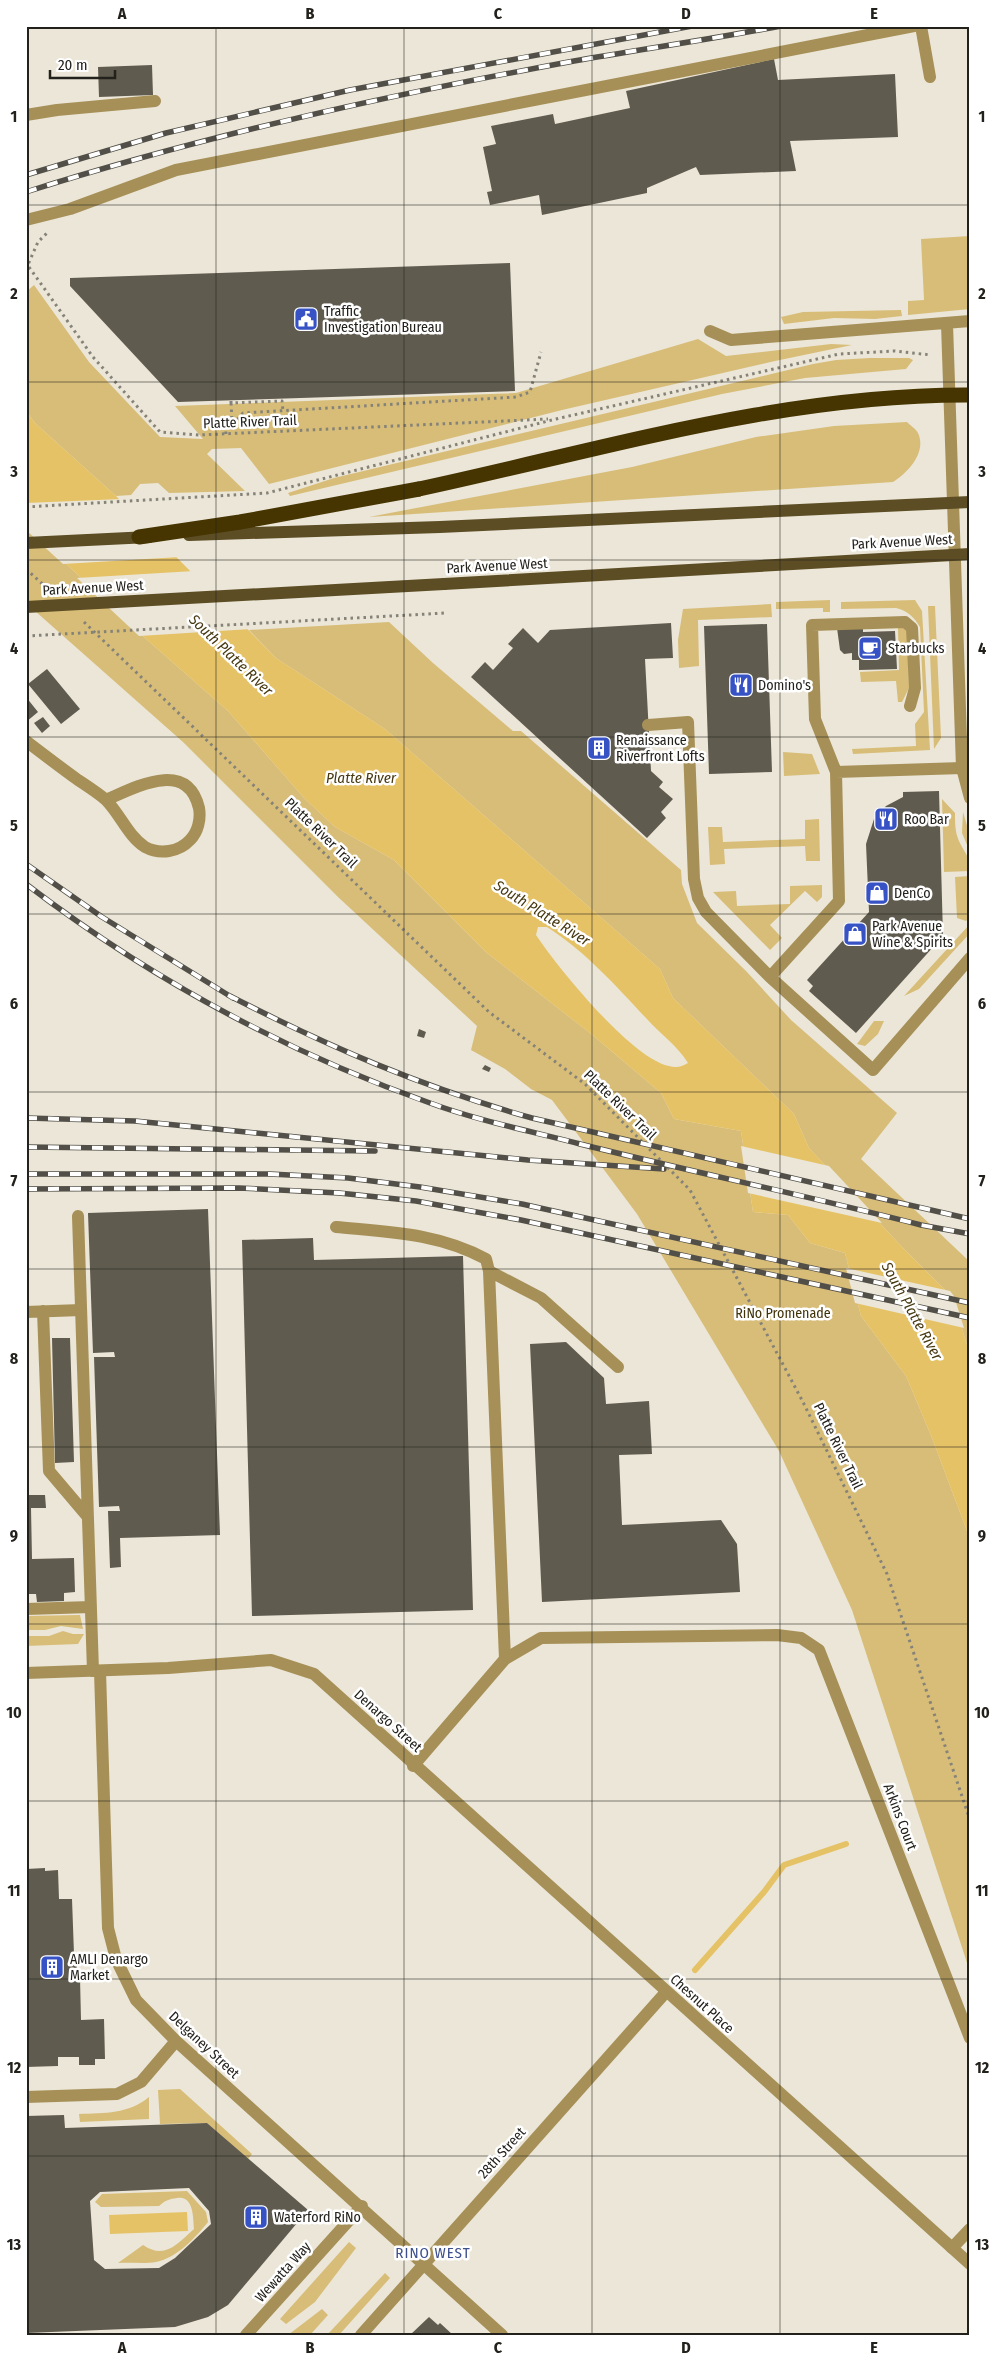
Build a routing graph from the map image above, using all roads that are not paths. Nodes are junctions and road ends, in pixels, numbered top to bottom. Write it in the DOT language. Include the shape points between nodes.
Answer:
graph roads {
  1 [pos="914,26"];
  2 [pos="921,26"];
  3 [pos="930,77"];
  4 [pos="155,102"];
  5 [pos="26,115"];
  6 [pos="26,220"];
  7 [pos="970,322"];
  8 [pos="947,324"];
  9 [pos="710,330"];
  10 [pos="970,395"];
  11 [pos="953,502"];
  12 [pos="970,502"];
  13 [pos="139,537"];
  14 [pos="26,544"];
  15 [pos="955,554"];
  16 [pos="970,554"];
  17 [pos="26,607"];
  18 [pos="910,706"];
  19 [pos="648,725"];
  20 [pos="26,740"];
  21 [pos="965,762"];
  22 [pos="836,772"];
  23 [pos="970,798"];
  24 [pos="106,800"];
  25 [pos="970,958"];
  26 [pos="770,977"];
  27 [pos="78,1216"];
  28 [pos="336,1227"];
  29 [pos="490,1271"];
  30 [pos="81,1310"];
  31 [pos="43,1311"];
  32 [pos="26,1312"];
  33 [pos="618,1367"];
  34 [pos="88,1517"];
  35 [pos="91,1607"];
  36 [pos="26,1609"];
  37 [pos="777,1635"];
  38 [pos="505,1659"];
  39 [pos="96,1671"];
  40 [pos="26,1673"];
  41 [pos="414,1766"];
  42 [pos="666,1992"];
  43 [pos="970,2038"];
  44 [pos="176,2041"];
  45 [pos="26,2097"];
  46 [pos="362,2206"];
  47 [pos="970,2229"];
  48 [pos="952,2248"];
  49 [pos="970,2264"];
  50 [pos="424,2265"];
  51 [pos="246,2335"];
  52 [pos="361,2335"];
  53 [pos="502,2335"];
  1 -- 6 [label="street" via="176,170 70,209"];
  2 -- 3 [label="street"];
  4 -- 5 [label="street"];
  7 -- 8 [label="street"];
  8 -- 9 [label="street" via="731,340"];
  8 -- 11 [label="street"];
  10 -- 13 [label="highway, bridge" via="874,398 767,412 419,489 283,515"];
  11 -- 12 [label="main road"];
  11 -- 13 [label="main road" via="440,527"];
  11 -- 15 [label="street"];
  13 -- 14 [label="main road"];
  15 -- 16 [label="main road, Park Avenue West"];
  15 -- 17 [label="main road, Park Avenue West, bridge"];
  15 -- 21 [label="street"];
  18 -- 22 [label="street" via="915,688 912,628 905,622 812,625 815,719"];
  19 -- 26 [label="street" via="688,722 694,879 698,898 706,912"];
  20 -- 24 [label="street"];
  21 -- 22 [label="street"];
  21 -- 23 [label="street"];
  22 -- 26 [label="street" via="839,901"];
  24 -- 24 [label="street" via="138,841 154,851 174,850 182,846 194,835 200,820 191,792 184,785 168,779 150,782"];
  25 -- 26 [label="street" via="873,1070"];
  27 -- 30 [label="street, Delganey Street"];
  28 -- 29 [label="street" via="422,1235 463,1247 486,1259"];
  29 -- 33 [label="street" via="540,1298"];
  29 -- 38 [label="street"];
  30 -- 31 [label="street"];
  30 -- 34 [label="street, Delganey Street"];
  31 -- 32 [label="street"];
  31 -- 34 [label="street" via="48,1471"];
  34 -- 35 [label="street, Delganey Street"];
  35 -- 36 [label="street"];
  35 -- 39 [label="street, Delganey Street"];
  37 -- 38 [label="street, Denargo Street" via="541,1638"];
  37 -- 43 [label="street, Arkins Court" via="801,1638 819,1650"];
  38 -- 41 [label="street, Denargo Street"];
  39 -- 40 [label="street, Denargo Street"];
  39 -- 41 [label="street, Denargo Street" via="271,1660 314,1674"];
  39 -- 44 [label="street, Delganey Street" via="108,1928 116,1958 136,2000"];
  41 -- 42 [label="street, Chesnut Place"];
  42 -- 48 [label="street, Chesnut Place"];
  42 -- 50 [label="street, 28th Street"];
  44 -- 45 [label="street" via="141,2082 118,2094"];
  44 -- 46 [label="street, Delganey Street"];
  46 -- 50 [label="street, Delganey Street"];
  46 -- 51 [label="street, Wewatta Way"];
  47 -- 48 [label="street"];
  48 -- 49 [label="street, Chesnut Place"];
  50 -- 52 [label="street, 28th Street"];
  50 -- 53 [label="street, Delganey Street"];
}
